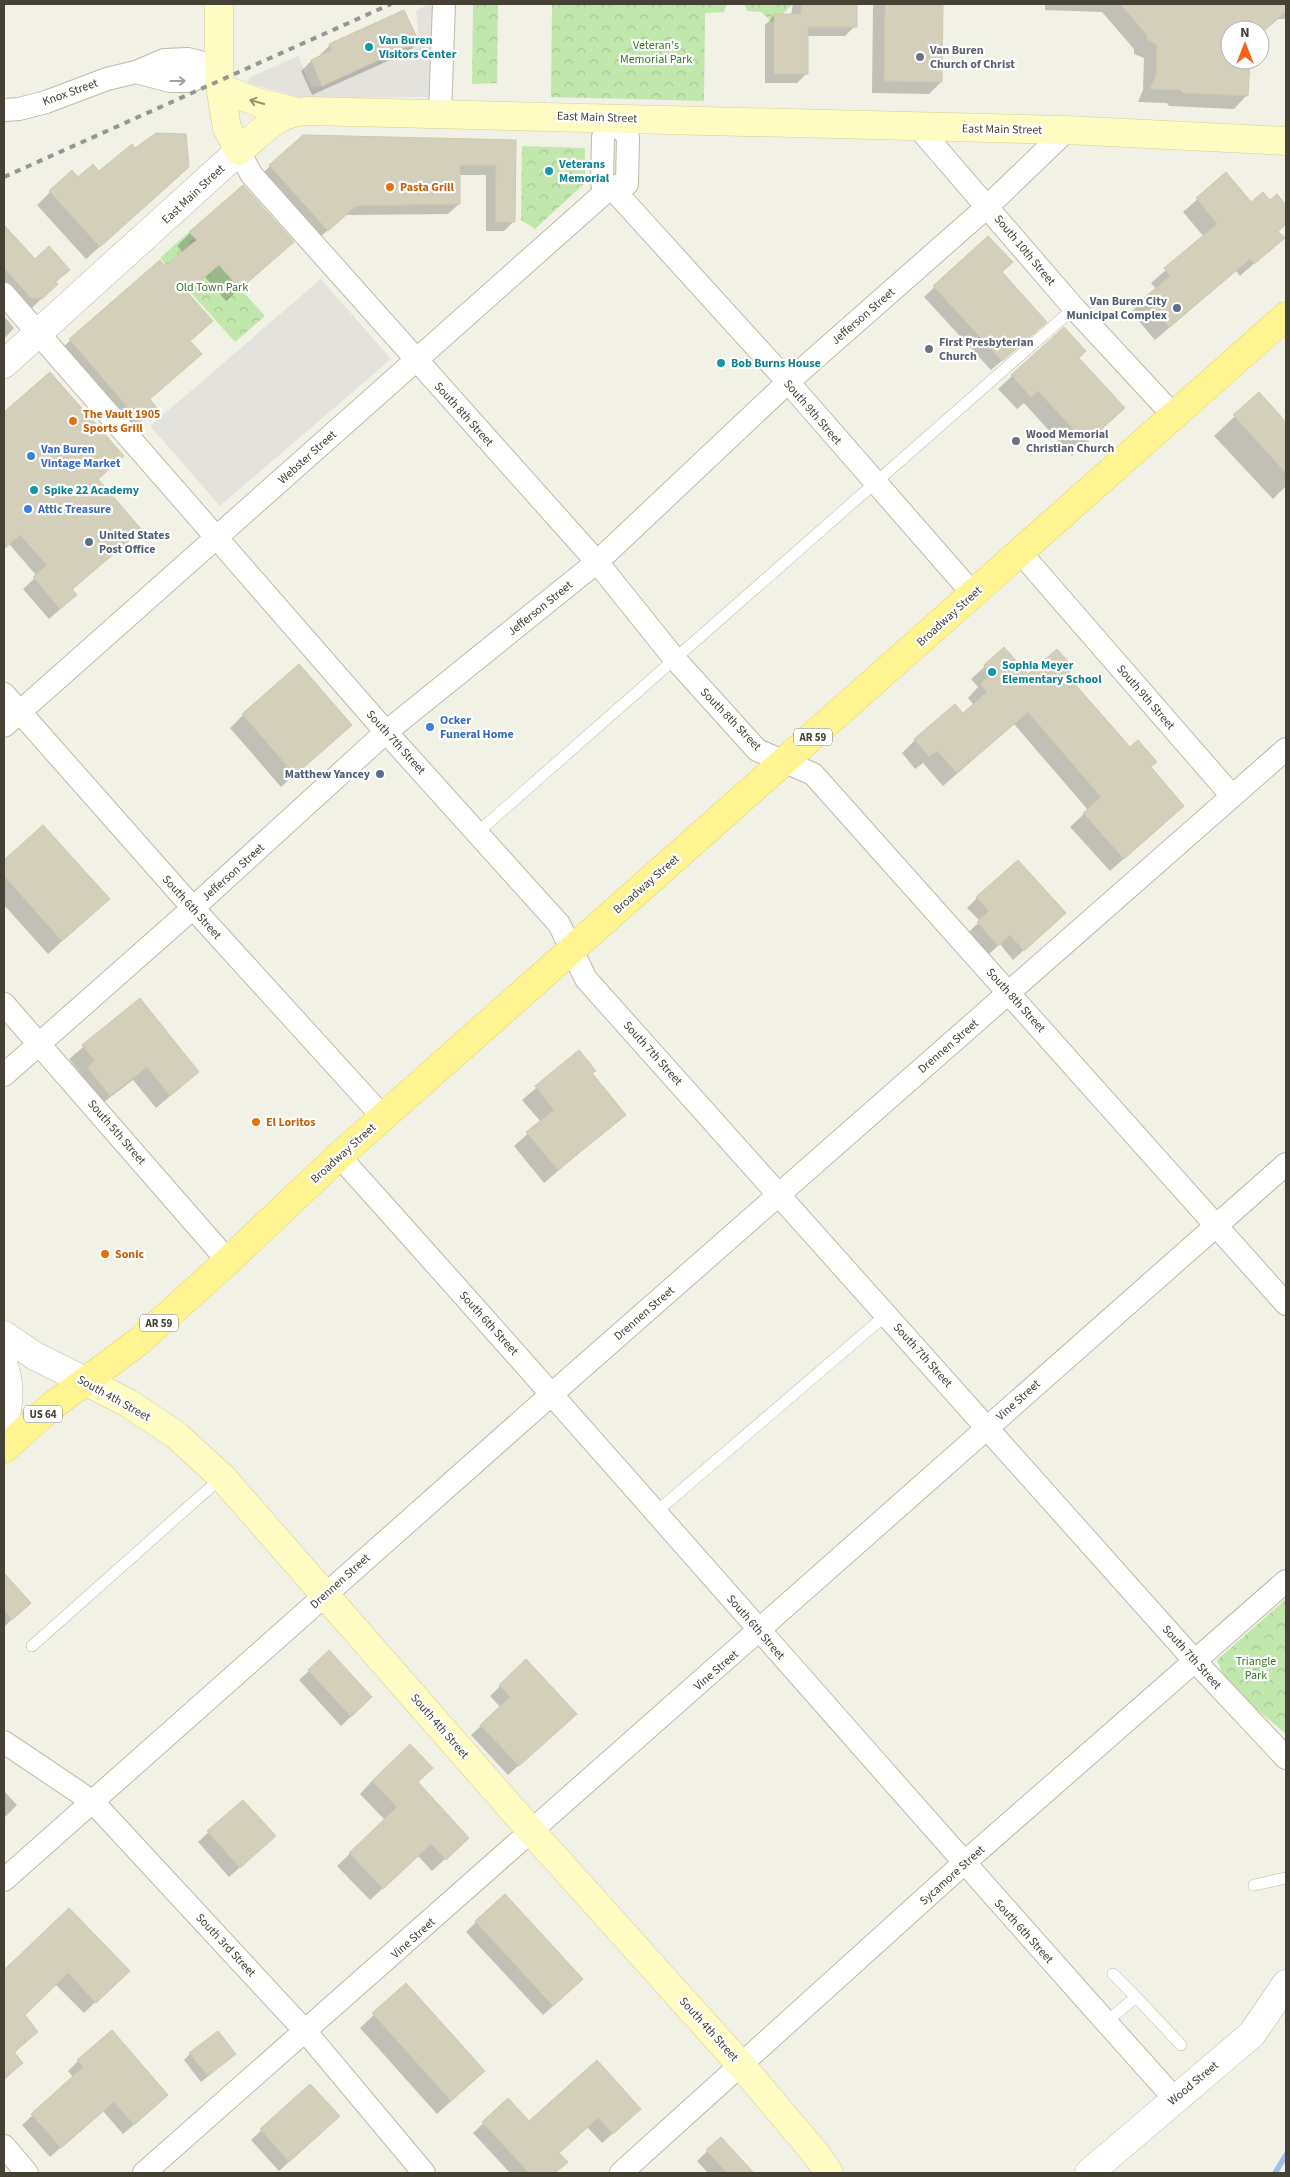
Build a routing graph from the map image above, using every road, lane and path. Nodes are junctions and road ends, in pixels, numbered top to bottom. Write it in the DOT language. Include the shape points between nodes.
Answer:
graph roads {
  1 [pos="219,4"];
  2 [pos="444,4"];
  3 [pos="220,78"];
  4 [pos="4,110"];
  5 [pos="294,111"];
  6 [pos="440,113"];
  7 [pos="614,118"];
  8 [pos="918,127"];
  9 [pos="1067,130"];
  10 [pos="1286,141"];
  11 [pos="239,151"];
  12 [pos="611,187"];
  13 [pos="988,206"];
  14 [pos="4,294"];
  15 [pos="1074,308"];
  16 [pos="1286,316"];
  17 [pos="39,333"];
  18 [pos="416,360"];
  19 [pos="4,364"];
  20 [pos="788,382"];
  21 [pos="1174,416"];
  22 [pos="874,483"];
  23 [pos="217,537"];
  24 [pos="1020,552"];
  25 [pos="597,562"];
  26 [pos="974,594"];
  27 [pos="674,658"];
  28 [pos="4,694"];
  29 [pos="12,719"];
  30 [pos="386,732"];
  31 [pos="1286,749"];
  32 [pos="784,762"];
  33 [pos="1232,796"];
  34 [pos="478,832"];
  35 [pos="193,908"];
  36 [pos="572,950"];
  37 [pos="1009,992"];
  38 [pos="4,1004"];
  39 [pos="40,1043"];
  40 [pos="4,1075"];
  41 [pos="383,1117"];
  42 [pos="338,1156"];
  43 [pos="1286,1164"];
  44 [pos="779,1194"];
  45 [pos="1216,1224"];
  46 [pos="228,1261"];
  47 [pos="1286,1304"];
  48 [pos="887,1314"];
  49 [pos="4,1335"];
  50 [pos="4,1366"];
  51 [pos="85,1381"];
  52 [pos="553,1393"];
  53 [pos="4,1425"];
  54 [pos="988,1427"];
  55 [pos="4,1449"];
  56 [pos="222,1477"];
  57 [pos="656,1512"];
  58 [pos="1286,1581"];
  59 [pos="324,1595"];
  60 [pos="760,1631"];
  61 [pos="32,1646"];
  62 [pos="1194,1660"];
  63 [pos="4,1742"];
  64 [pos="1286,1758"];
  65 [pos="93,1802"];
  66 [pos="532,1832"];
  67 [pos="964,1863"];
  68 [pos="1286,1878"];
  69 [pos="4,1880"];
  70 [pos="1254,1885"];
  71 [pos="1113,1974"];
  72 [pos="1286,1984"];
  73 [pos="1136,1997"];
  74 [pos="1106,2022"];
  75 [pos="306,2032"];
  76 [pos="1181,2045"];
  77 [pos="741,2065"];
  78 [pos="1174,2098"];
  79 [pos="4,2146"];
  80 [pos="27,2173"];
  81 [pos="144,2173"];
  82 [pos="424,2173"];
  83 [pos="621,2173"];
  84 [pos="829,2173"];
  85 [pos="1089,2173"];
  1 -- 3 [label="main road"];
  2 -- 6 [label="street"];
  3 -- 4 [label="street, Knox Street" via="170,81 136,72 107,79 46,102"];
  5 -- 3 [label="main road, one-way" via="260,103"];
  3 -- 11 [label="main road" via="227,128"];
  5 -- 6 [label="main road, East Main Street"];
  5 -- 11 [label="main road, East Main Street" via="284,114"];
  6 -- 7 [label="main road, East Main Street"];
  7 -- 8 [label="main road, East Main Street"];
  7 -- 12 [label="street" via="602,137 602,183"];
  8 -- 9 [label="main road, East Main Street"];
  8 -- 13 [label="street, South 10th Street"];
  9 -- 10 [label="main road, East Main Street"];
  9 -- 13 [label="street, Jefferson Street"];
  11 -- 17 [label="street, East Main Street"];
  11 -- 18 [label="street, South 8th Street" via="251,174"];
  12 -- 18 [label="street, Webster Street"];
  12 -- 20 [label="street, South 9th Street"];
  13 -- 15 [label="street, South 10th Street"];
  13 -- 20 [label="street, Jefferson Street"];
  14 -- 17 [label="street, South 7th Street"];
  15 -- 21 [label="street, South 10th Street"];
  15 -- 22 [label="lane"];
  16 -- 21 [label="main road, Broadway Street / AR 59"];
  17 -- 19 [label="street, East Main Street"];
  17 -- 23 [label="street, South 7th Street"];
  18 -- 23 [label="street, Webster Street"];
  18 -- 25 [label="street, South 8th Street"];
  20 -- 22 [label="street, South 9th Street"];
  20 -- 25 [label="street, Jefferson Street"];
  21 -- 24 [label="main road, Broadway Street / AR 59"];
  22 -- 26 [label="street, South 9th Street"];
  22 -- 27 [label="lane"];
  23 -- 29 [label="street, Webster Street"];
  23 -- 30 [label="street, South 7th Street"];
  24 -- 26 [label="main road, Broadway Street / AR 59"];
  24 -- 33 [label="street, South 9th Street"];
  25 -- 27 [label="street, South 8th Street"];
  25 -- 30 [label="street, Jefferson Street"];
  26 -- 32 [label="main road, Broadway Street / AR 59"];
  27 -- 32 [label="street, South 8th Street" via="757,750"];
  27 -- 34 [label="lane"];
  28 -- 29 [label="street, South 6th Street"];
  29 -- 35 [label="street, South 6th Street"];
  30 -- 34 [label="street, South 7th Street"];
  30 -- 35 [label="street, Jefferson Street"];
  31 -- 33 [label="street, Drennen Street"];
  32 -- 36 [label="main road, Broadway Street / AR 59"];
  32 -- 37 [label="street, South 8th Street" via="813,774"];
  33 -- 37 [label="street, Drennen Street"];
  34 -- 36 [label="street, South 7th Street" via="559,924"];
  35 -- 39 [label="street, Jefferson Street"];
  35 -- 41 [label="street, South 6th Street"];
  36 -- 41 [label="main road, Broadway Street / AR 59"];
  36 -- 44 [label="street, South 7th Street" via="586,979"];
  37 -- 44 [label="street, Drennen Street"];
  37 -- 45 [label="street, South 8th Street"];
  38 -- 39 [label="street, South 5th Street"];
  39 -- 40 [label="street, Jefferson Street"];
  39 -- 46 [label="street, South 5th Street"];
  41 -- 42 [label="main road, Broadway Street / AR 59"];
  42 -- 46 [label="main road, Broadway Street / AR 59"];
  42 -- 52 [label="street, South 6th Street"];
  43 -- 45 [label="street, Vine Street"];
  44 -- 48 [label="street, South 7th Street"];
  44 -- 52 [label="street, Drennen Street"];
  45 -- 47 [label="street, South 8th Street"];
  45 -- 54 [label="street, Vine Street"];
  46 -- 51 [label="main road, Broadway Street / AR 59" via="138,1342"];
  48 -- 54 [label="street, South 7th Street"];
  48 -- 57 [label="lane"];
  49 -- 51 [label="street, South 4th Street" via="35,1356"];
  50 -- 53 [label="street" via="9,1385"];
  51 -- 55 [label="main road, Broadway Street / US 64"];
  51 -- 56 [label="main road, South 4th Street" via="128,1403 176,1435"];
  52 -- 57 [label="street, South 6th Street"];
  52 -- 59 [label="street, Drennen Street"];
  54 -- 60 [label="street, Vine Street"];
  54 -- 62 [label="street, South 7th Street"];
  56 -- 59 [label="main road, South 4th Street"];
  56 -- 61 [label="lane"];
  57 -- 60 [label="street, South 6th Street"];
  58 -- 62 [label="street, Sycamore Street"];
  59 -- 65 [label="street, Drennen Street"];
  59 -- 66 [label="main road, South 4th Street"];
  60 -- 66 [label="street, Vine Street"];
  60 -- 67 [label="street, South 6th Street"];
  62 -- 64 [label="street, South 7th Street"];
  62 -- 67 [label="street, Sycamore Street"];
  63 -- 65 [label="street, South 3rd Street"];
  65 -- 69 [label="street, Drennen Street"];
  65 -- 75 [label="street, South 3rd Street"];
  66 -- 75 [label="street, Vine Street"];
  66 -- 77 [label="main road, South 4th Street"];
  67 -- 74 [label="street, South 6th Street"];
  67 -- 77 [label="street, Sycamore Street"];
  68 -- 70 [label="lane"];
  71 -- 73 [label="lane"];
  72 -- 78 [label="street, Wood Street" via="1252,2034"];
  73 -- 74 [label="lane"];
  73 -- 76 [label="lane"];
  74 -- 78 [label="street, South 6th Street"];
  75 -- 81 [label="street, Vine Street"];
  75 -- 82 [label="street, South 3rd Street"];
  77 -- 83 [label="street, Sycamore Street"];
  77 -- 84 [label="main road, South 4th Street"];
  78 -- 85 [label="street, Wood Street"];
  79 -- 80 [label="street"];
}
